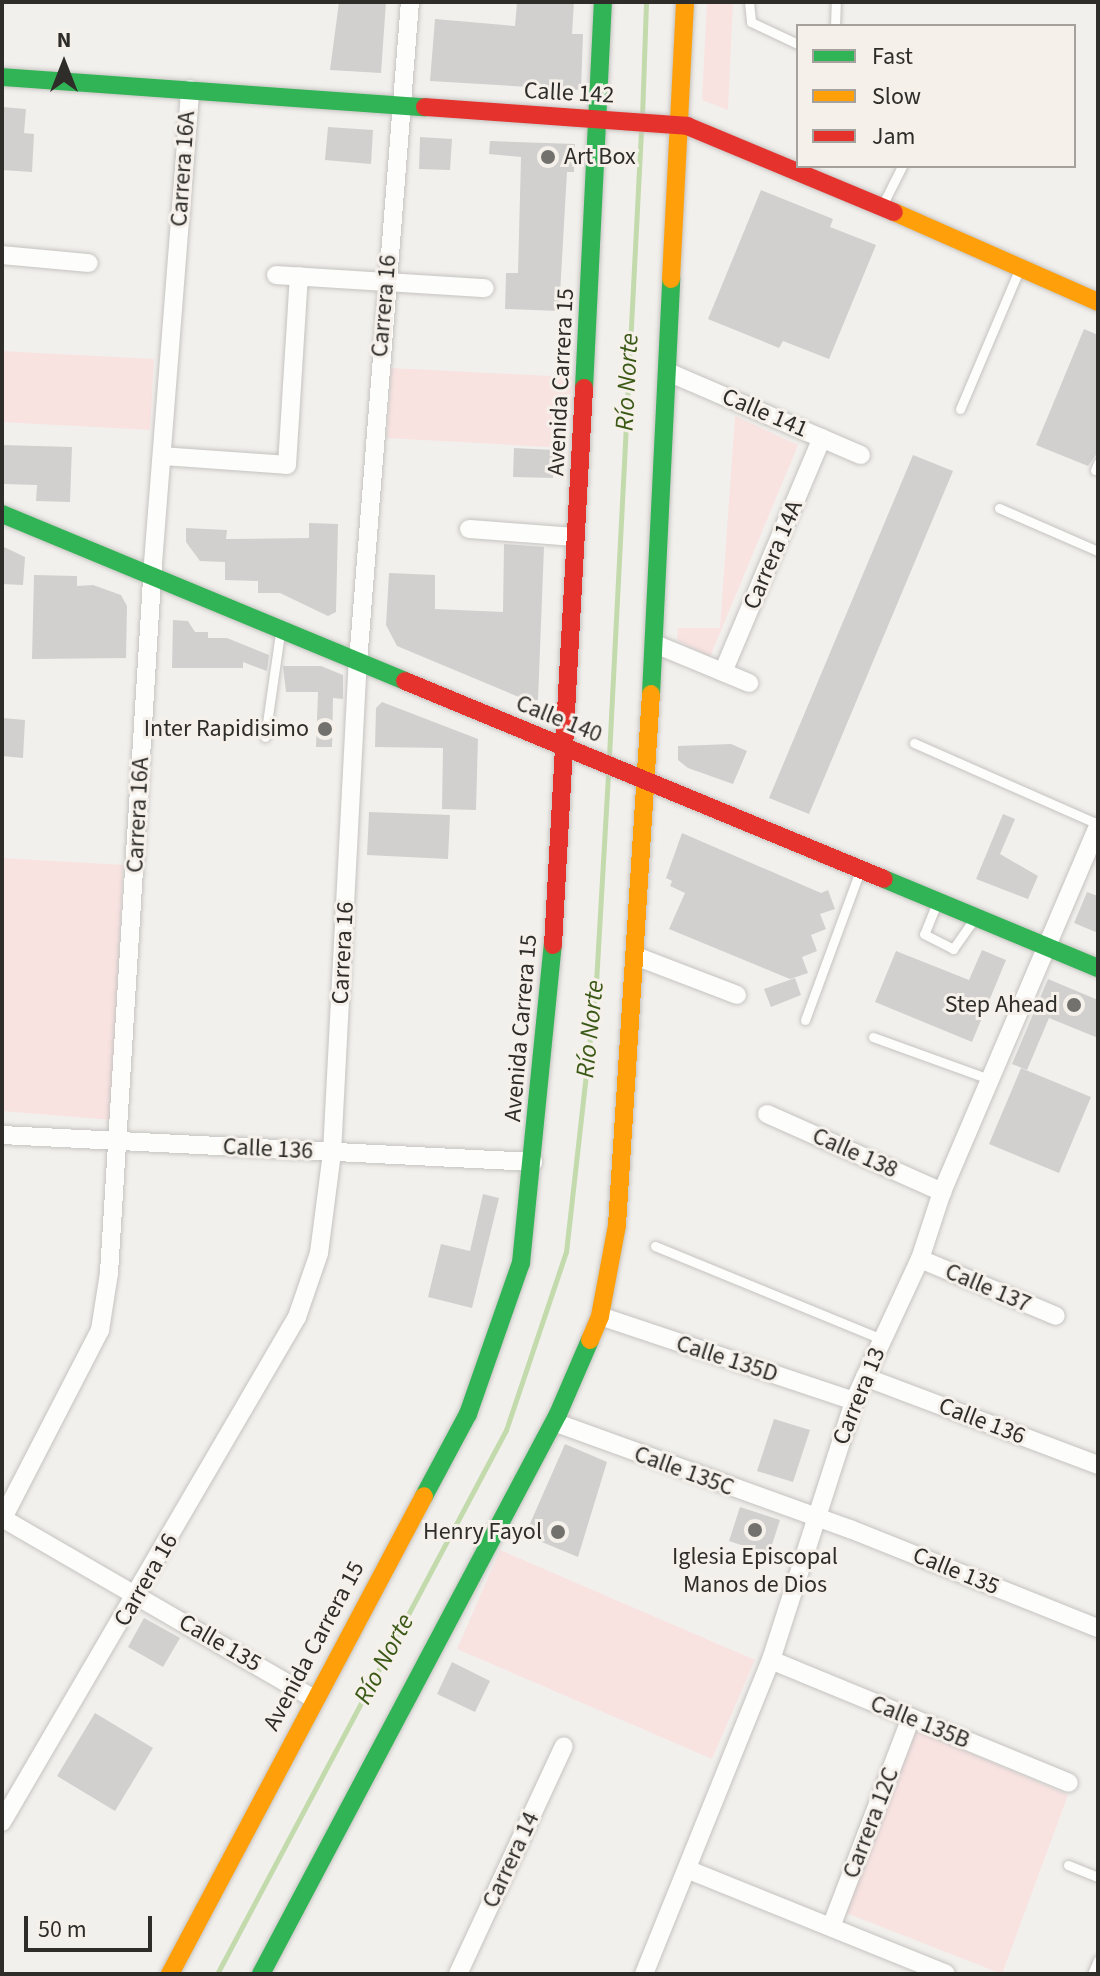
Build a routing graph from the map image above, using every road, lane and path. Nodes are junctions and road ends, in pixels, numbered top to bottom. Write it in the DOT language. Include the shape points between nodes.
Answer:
graph roads {
  1 [pos="410,2"];
  2 [pos="603,2"];
  3 [pos="685,2"];
  4 [pos="749,2"];
  5 [pos="836,2"];
  6 [pos="835,24"];
  7 [pos="796,43"];
  8 [pos="2,77"];
  9 [pos="190,89"];
  10 [pos="403,108"];
  11 [pos="603,119"];
  12 [pos="674,124"];
  13 [pos="901,168"];
  14 [pos="882,206"];
  15 [pos="2,255"];
  16 [pos="89,263"];
  17 [pos="1021,267"];
  18 [pos="276,275"];
  19 [pos="299,276"];
  20 [pos="385,282"];
  21 [pos="485,288"];
  22 [pos="1098,302"];
  23 [pos="668,372"];
  24 [pos="960,409"];
  25 [pos="822,438"];
  26 [pos="861,455"];
  27 [pos="162,456"];
  28 [pos="999,508"];
  29 [pos="2,514"];
  30 [pos="469,529"];
  31 [pos="576,537"];
  32 [pos="1098,551"];
  33 [pos="152,576"];
  34 [pos="280,630"];
  35 [pos="655,644"];
  36 [pos="358,662"];
  37 [pos="723,672"];
  38 [pos="749,683"];
  39 [pos="265,737"];
  40 [pos="914,743"];
  41 [pos="572,751"];
  42 [pos="643,779"];
  43 [pos="1098,826"];
  44 [pos="861,870"];
  45 [pos="938,901"];
  46 [pos="975,917"];
  47 [pos="1049,947"];
  48 [pos="638,957"];
  49 [pos="1098,968"];
  50 [pos="737,995"];
  51 [pos="805,1020"];
  52 [pos="873,1037"];
  53 [pos="992,1080"];
  54 [pos="767,1114"];
  55 [pos="2,1135"];
  56 [pos="118,1141"];
  57 [pos="332,1153"];
  58 [pos="533,1162"];
  59 [pos="942,1192"];
  60 [pos="655,1246"];
  61 [pos="920,1259"];
  62 [pos="600,1316"];
  63 [pos="1056,1316"];
  64 [pos="882,1339"];
  65 [pos="865,1377"];
  66 [pos="854,1401"];
  67 [pos="554,1422"];
  68 [pos="1098,1465"];
  69 [pos="814,1517"];
  70 [pos="2,1518"];
  71 [pos="137,1595"];
  72 [pos="1098,1628"];
  73 [pos="771,1660"];
  74 [pos="313,1698"];
  75 [pos="911,1718"];
  76 [pos="564,1746"];
  77 [pos="1069,1783"];
  78 [pos="2,1822"];
  79 [pos="1068,1865"];
  80 [pos="689,1870"];
  81 [pos="1098,1877"];
  82 [pos="831,1927"];
  83 [pos="1098,1960"];
  84 [pos="170,1974"];
  85 [pos="261,1974"];
  86 [pos="458,1974"];
  87 [pos="644,1974"];
  88 [pos="946,1974"];
  89 [pos="1092,1974"];
  1 -- 10 [label="street, Carrera 16"];
  2 -- 11 [label="main road, Avenida Carrera 15"];
  3 -- 12 [label="main road"];
  4 -- 7 [label="lane" via="751,22"];
  5 -- 6 [label="lane"];
  8 -- 9 [label="main road, Calle 142"];
  9 -- 10 [label="main road, Calle 142"];
  9 -- 27 [label="street, Carrera 16A"];
  10 -- 11 [label="main road, Calle 142"];
  10 -- 20 [label="street, Carrera 16"];
  11 -- 12 [label="main road, Calle 142"];
  11 -- 31 [label="main road, Avenida Carrera 15"];
  12 -- 14 [label="main road, Calle 142" via="727,138"];
  12 -- 23 [label="main road"];
  13 -- 14 [label="lane"];
  14 -- 17 [label="main road, Calle 142"];
  15 -- 16 [label="street"];
  17 -- 22 [label="main road, Calle 142"];
  17 -- 24 [label="lane"];
  18 -- 19 [label="street"];
  19 -- 20 [label="street"];
  19 -- 27 [label="street" via="287,465"];
  20 -- 21 [label="street"];
  20 -- 36 [label="street, Carrera 16"];
  23 -- 25 [label="street, Calle 141"];
  23 -- 35 [label="main road"];
  25 -- 26 [label="street, Calle 141"];
  25 -- 37 [label="street, Carrera 14A"];
  27 -- 33 [label="street, Carrera 16A"];
  28 -- 32 [label="lane"];
  29 -- 33 [label="main road, Calle 140"];
  30 -- 31 [label="street"];
  31 -- 41 [label="main road, Avenida Carrera 15"];
  33 -- 34 [label="main road, Calle 140"];
  33 -- 56 [label="street, Carrera 16A"];
  34 -- 36 [label="main road, Calle 140"];
  34 -- 39 [label="lane"];
  35 -- 37 [label="street"];
  35 -- 42 [label="main road"];
  36 -- 41 [label="main road, Calle 140"];
  36 -- 57 [label="street, Carrera 16"];
  37 -- 38 [label="street"];
  40 -- 43 [label="lane"];
  41 -- 42 [label="main road, Calle 140"];
  41 -- 58 [label="main road, Avenida Carrera 15"];
  42 -- 44 [label="main road, Calle 140"];
  42 -- 48 [label="main road"];
  43 -- 47 [label="street, Carrera 13"];
  44 -- 45 [label="main road, Calle 140"];
  44 -- 51 [label="lane"];
  45 -- 46 [label="main road, Calle 140"];
  45 -- 46 [label="lane" via="924,934 953,949"];
  46 -- 47 [label="main road, Calle 140"];
  47 -- 49 [label="main road, Calle 140"];
  47 -- 53 [label="street, Carrera 13"];
  48 -- 50 [label="street"];
  48 -- 62 [label="main road" via="617,1225"];
  52 -- 53 [label="lane"];
  53 -- 59 [label="street, Carrera 13"];
  54 -- 59 [label="street, Calle 138"];
  55 -- 56 [label="street, Calle 136"];
  56 -- 57 [label="street, Calle 136"];
  56 -- 70 [label="street, Carrera 16A" via="100,1330"];
  57 -- 58 [label="street, Calle 136"];
  57 -- 71 [label="street, Carrera 16" via="319,1253 297,1317"];
  58 -- 74 [label="main road, Avenida Carrera 15" via="521,1263 484,1380"];
  59 -- 61 [label="street, Carrera 13"];
  60 -- 64 [label="lane"];
  61 -- 63 [label="street, Calle 137"];
  61 -- 64 [label="street, Carrera 13"];
  62 -- 66 [label="street, Calle 135D"];
  62 -- 67 [label="main road"];
  64 -- 65 [label="street, Carrera 13"];
  65 -- 66 [label="street, Carrera 13"];
  65 -- 68 [label="street, Calle 136"];
  66 -- 69 [label="street, Carrera 13"];
  67 -- 69 [label="street, Calle 135C"];
  67 -- 85 [label="main road"];
  69 -- 72 [label="street, Calle 135"];
  69 -- 73 [label="street, Carrera 13"];
  70 -- 71 [label="street, Calle 135"];
  71 -- 74 [label="street, Calle 135"];
  71 -- 78 [label="street, Carrera 16"];
  73 -- 75 [label="street, Calle 135B"];
  73 -- 80 [label="street, Carrera 13"];
  74 -- 84 [label="main road, Avenida Carrera 15"];
  75 -- 77 [label="street, Calle 135B"];
  75 -- 82 [label="street, Carrera 12C"];
  76 -- 86 [label="street, Carrera 14"];
  79 -- 81 [label="lane"];
  80 -- 82 [label="street"];
  80 -- 87 [label="street, Carrera 13"];
  82 -- 88 [label="street"];
  83 -- 89 [label="lane"];
}
